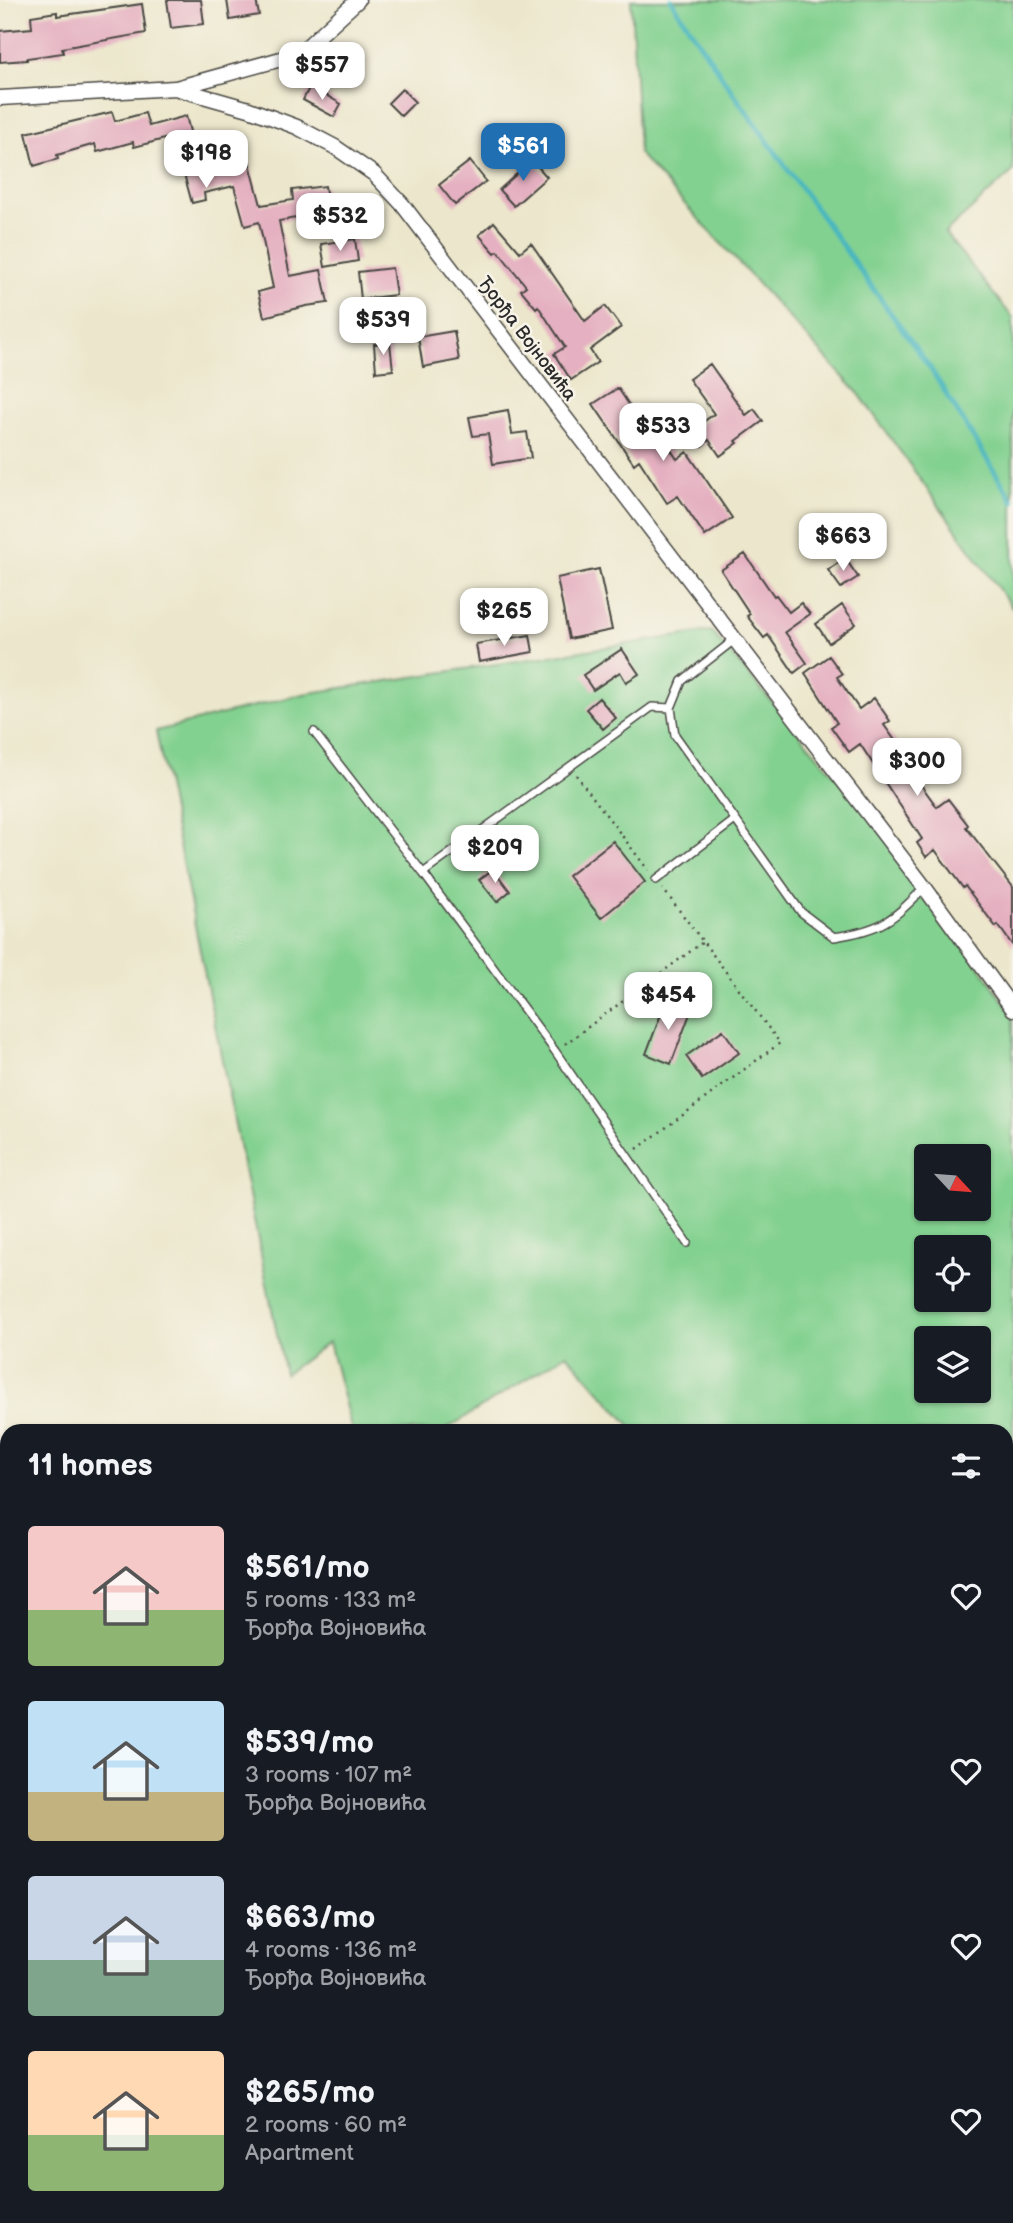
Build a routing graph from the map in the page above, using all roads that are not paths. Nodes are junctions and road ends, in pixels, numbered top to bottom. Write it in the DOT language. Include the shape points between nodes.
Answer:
graph roads {
  1 [pos="358,0"];
  2 [pos="175,88"];
  3 [pos="0,98"];
  4 [pos="734,640"];
  5 [pos="671,708"];
  6 [pos="314,732"];
  7 [pos="735,820"];
  8 [pos="423,873"];
  9 [pos="656,880"];
  10 [pos="925,888"];
  11 [pos="1013,1009"];
  12 [pos="687,1242"];
  1 -- 2 [label="street" via="299,54"];
  2 -- 3 [label="street, Ђорђа Војновића"];
  2 -- 4 [label="street, Ђорђа Војновића" via="297,127 374,174 402,204"];
  4 -- 5 [label="lane" via="682,681"];
  4 -- 10 [label="street, Ђорђа Војновића"];
  5 -- 7 [label="lane" via="675,735"];
  5 -- 8 [label="lane" via="652,707"];
  6 -- 8 [label="lane"];
  7 -- 9 [label="lane"];
  7 -- 10 [label="lane" via="801,912 834,937 865,933 894,919"];
  8 -- 12 [label="lane" via="555,1051"];
  10 -- 11 [label="street, Ђорђа Војновића"];
}
